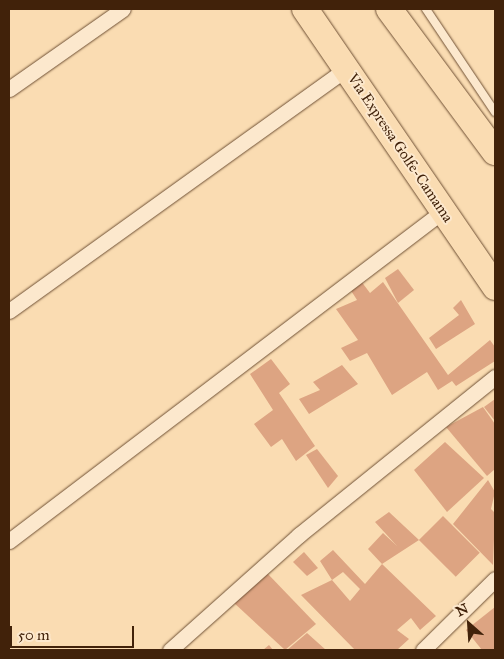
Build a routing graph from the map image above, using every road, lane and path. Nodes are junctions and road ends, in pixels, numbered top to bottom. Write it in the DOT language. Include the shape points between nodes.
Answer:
graph roads {
  1 [pos="122,9"];
  2 [pos="305,9"];
  3 [pos="426,9"];
  4 [pos="394,11"];
  5 [pos="346,70"];
  6 [pos="9,89"];
  7 [pos="495,112"];
  8 [pos="495,150"];
  9 [pos="443,211"];
  10 [pos="495,288"];
  11 [pos="9,311"];
  12 [pos="495,377"];
  13 [pos="9,541"];
  14 [pos="495,579"];
  15 [pos="170,650"];
  16 [pos="423,650"];
  1 -- 6 [label="street"];
  2 -- 5 [label="highway, Via Expressa Golfe-Camama"];
  3 -- 7 [label="lane"];
  4 -- 8 [label="highway"];
  5 -- 9 [label="highway, Via Expressa Golfe-Camama"];
  5 -- 11 [label="street"];
  9 -- 10 [label="highway, Via Expressa Golfe-Camama"];
  9 -- 13 [label="street"];
  12 -- 15 [label="street" via="299,535"];
  14 -- 16 [label="street"];
}
